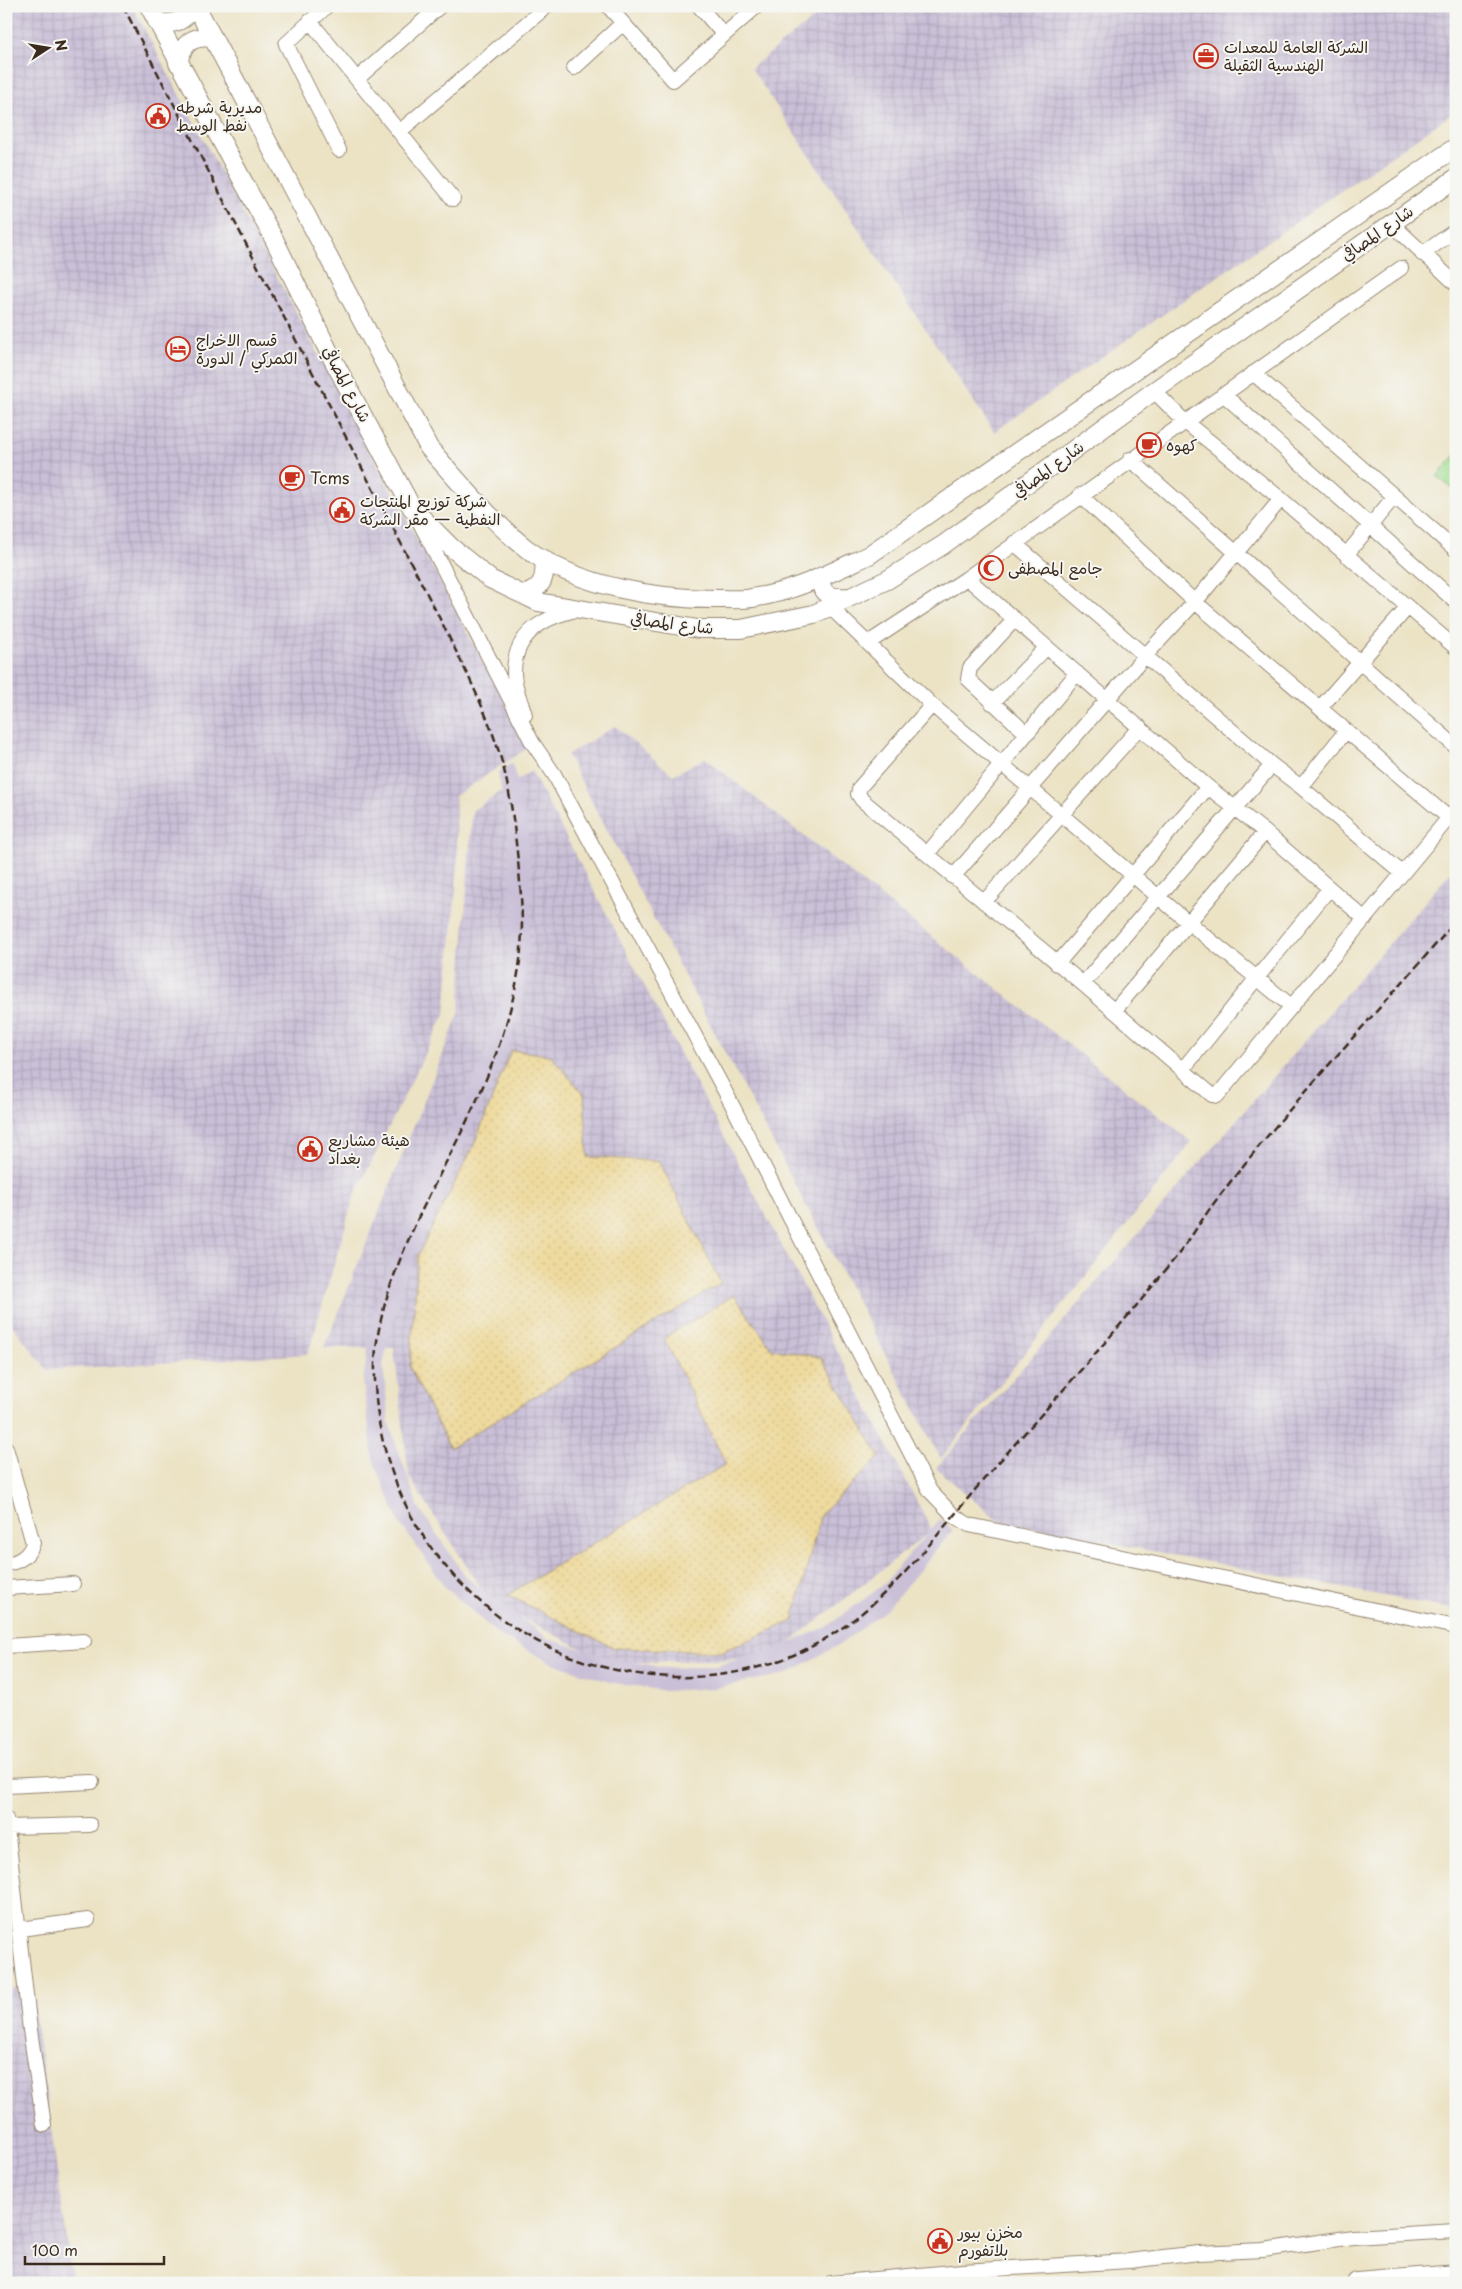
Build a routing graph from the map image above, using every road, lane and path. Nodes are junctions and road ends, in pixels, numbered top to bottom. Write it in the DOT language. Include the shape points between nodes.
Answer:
graph roads {
  1 [pos="192,6"];
  2 [pos="196,6"];
  3 [pos="327,6"];
  4 [pos="440,6"];
  5 [pos="547,6"];
  6 [pos="608,6"];
  7 [pos="699,6"];
  8 [pos="757,6"];
  9 [pos="153,14"];
  10 [pos="310,21"];
  11 [pos="623,23"];
  12 [pos="724,35"];
  13 [pos="212,38"];
  14 [pos="178,63"];
  15 [pos="574,68"];
  16 [pos="357,79"];
  17 [pos="399,132"];
  18 [pos="1456,147"];
  19 [pos="339,150"];
  20 [pos="1456,178"];
  21 [pos="1403,183"];
  22 [pos="1386,195"];
  23 [pos="453,199"];
  24 [pos="1417,205"];
  25 [pos="1396,220"];
  26 [pos="1456,230"];
  27 [pos="1422,254"];
  28 [pos="1401,268"];
  29 [pos="1456,284"];
  30 [pos="1156,357"];
  31 [pos="1134,373"];
  32 [pos="1253,373"];
  33 [pos="1157,389"];
  34 [pos="1224,394"];
  35 [pos="1184,421"];
  36 [pos="1130,459"];
  37 [pos="1080,495"];
  38 [pos="1394,497"];
  39 [pos="1281,499"];
  40 [pos="412,508"];
  41 [pos="1369,525"];
  42 [pos="1014,543"];
  43 [pos="1456,550"];
  44 [pos="1235,552"];
  45 [pos="1346,555"];
  46 [pos="544,559"];
  47 [pos="967,578"];
  48 [pos="816,579"];
  49 [pos="523,595"];
  50 [pos="849,597"];
  51 [pos="742,599"];
  52 [pos="1195,602"];
  53 [pos="1456,602"];
  54 [pos="830,607"];
  55 [pos="1408,607"];
  56 [pos="583,609"];
  57 [pos="1016,619"];
  58 [pos="741,629"];
  59 [pos="868,643"];
  60 [pos="1047,647"];
  61 [pos="1456,648"];
  62 [pos="1145,656"];
  63 [pos="1361,663"];
  64 [pos="1077,673"];
  65 [pos="1108,700"];
  66 [pos="992,702"];
  67 [pos="932,705"];
  68 [pos="1320,708"];
  69 [pos="1140,727"];
  70 [pos="1346,731"];
  71 [pos="1027,734"];
  72 [pos="532,742"];
  73 [pos="1456,747"];
  74 [pos="1002,765"];
  75 [pos="1272,765"];
  76 [pos="1208,787"];
  77 [pos="1301,787"];
  78 [pos="1031,789"];
  79 [pos="1236,808"];
  80 [pos="1452,813"];
  81 [pos="1063,814"];
  82 [pos="1265,832"];
  83 [pos="926,854"];
  84 [pos="1402,873"];
  85 [pos="1135,875"];
  86 [pos="953,877"];
  87 [pos="1329,889"];
  88 [pos="1158,897"];
  89 [pos="984,902"];
  90 [pos="1365,919"];
  91 [pos="1188,922"];
  92 [pos="1057,964"];
  93 [pos="1255,978"];
  94 [pos="1083,984"];
  95 [pos="1291,1006"];
  96 [pos="1114,1012"];
  97 [pos="1182,1069"];
  98 [pos="6,1448"];
  99 [pos="6,1564"];
  100 [pos="74,1584"];
  101 [pos="6,1588"];
  102 [pos="1456,1627"];
  103 [pos="84,1641"];
  104 [pos="6,1646"];
  105 [pos="92,1782"];
  106 [pos="6,1786"];
  107 [pos="7,1822"];
  108 [pos="90,1824"];
  109 [pos="10,1874"];
  110 [pos="88,1920"];
  111 [pos="20,1929"];
  112 [pos="44,2125"];
  113 [pos="1456,2231"];
  114 [pos="1456,2275"];
  115 [pos="831,2283"];
  116 [pos="1357,2283"];
  1 -- 9 [label="main road" via="180,21 168,24"];
  2 -- 13 [label="main road, شارع المصافي"];
  3 -- 10 [label="street"];
  4 -- 16 [label="street"];
  5 -- 17 [label="street"];
  6 -- 11 [label="street"];
  7 -- 12 [label="street"];
  8 -- 12 [label="street"];
  9 -- 14 [label="main road, شارع المصافي"];
  10 -- 16 [label="street"];
  10 -- 19 [label="street" via="286,44 286,48"];
  11 -- 12 [label="street" via="673,80"];
  11 -- 15 [label="street"];
  13 -- 14 [label="main road" via="190,40 182,49"];
  13 -- 46 [label="main road, شارع المصافي" via="429,448 478,504 527,549"];
  14 -- 40 [label="main road, شارع المصافي" via="276,241 330,354"];
  16 -- 17 [label="street"];
  17 -- 23 [label="street"];
  18 -- 21 [label="main road, شارع المصافي"];
  20 -- 24 [label="main road, شارع المصافي"];
  21 -- 22 [label="main road, شارع المصافي"];
  21 -- 24 [label="main road" via="1405,196"];
  22 -- 25 [label="main road" via="1398,203"];
  22 -- 30 [label="main road, شارع المصافي"];
  24 -- 25 [label="main road, شارع المصافي"];
  25 -- 27 [label="street"];
  25 -- 33 [label="main road, شارع المصافي"];
  26 -- 27 [label="street"];
  27 -- 29 [label="street"];
  28 -- 32 [label="street"];
  30 -- 31 [label="main road, شارع المصافي"];
  30 -- 33 [label="main road" via="1157,372 1164,381"];
  31 -- 33 [label="main road"];
  31 -- 48 [label="main road, شارع المصافي" via="869,555"];
  32 -- 34 [label="street"];
  32 -- 38 [label="street"];
  33 -- 35 [label="street"];
  33 -- 50 [label="main road, شارع المصافي" via="943,545 887,580"];
  34 -- 35 [label="street"];
  34 -- 41 [label="street"];
  35 -- 36 [label="street"];
  35 -- 39 [label="street"];
  36 -- 37 [label="street"];
  36 -- 44 [label="street"];
  37 -- 42 [label="street"];
  37 -- 52 [label="street"];
  38 -- 41 [label="street"];
  38 -- 43 [label="street"];
  39 -- 44 [label="street"];
  39 -- 45 [label="street"];
  40 -- 49 [label="main road, شارع المصافي" via="452,548 490,579"];
  40 -- 72 [label="street"];
  41 -- 45 [label="street"];
  41 -- 53 [label="street"];
  42 -- 47 [label="street"];
  42 -- 62 [label="street"];
  44 -- 52 [label="street"];
  44 -- 63 [label="street"];
  45 -- 55 [label="street"];
  46 -- 49 [label="main road" via="542,584"];
  46 -- 51 [label="main road, شارع المصافي" via="623,590 692,599"];
  47 -- 57 [label="street"];
  47 -- 59 [label="street"];
  48 -- 50 [label="main road" via="828,597"];
  48 -- 51 [label="main road, شارع المصافي"];
  48 -- 54 [label="main road"];
  49 -- 56 [label="main road, شارع المصافي" via="538,602"];
  50 -- 54 [label="main road, شارع المصافي"];
  51 -- 58 [label="main road" via="748,614"];
  52 -- 62 [label="street"];
  52 -- 68 [label="street"];
  54 -- 58 [label="main road, شارع المصافي" via="814,614"];
  54 -- 59 [label="street"];
  55 -- 61 [label="street"];
  55 -- 63 [label="street"];
  56 -- 58 [label="main road, شارع المصافي" via="698,629"];
  56 -- 72 [label="street" via="562,613 534,626 521,645 514,674"];
  57 -- 60 [label="street"];
  57 -- 66 [label="street" via="970,668 968,679"];
  59 -- 67 [label="street"];
  60 -- 64 [label="street"];
  60 -- 66 [label="street"];
  62 -- 65 [label="street"];
  62 -- 75 [label="street"];
  63 -- 68 [label="street"];
  63 -- 73 [label="street"];
  64 -- 65 [label="street"];
  64 -- 71 [label="street"];
  65 -- 69 [label="street"];
  65 -- 78 [label="street"];
  66 -- 71 [label="street"];
  67 -- 74 [label="street"];
  67 -- 83 [label="street" via="860,787 858,794"];
  68 -- 70 [label="street"];
  69 -- 76 [label="street"];
  69 -- 81 [label="street"];
  70 -- 77 [label="street"];
  70 -- 80 [label="street"];
  71 -- 74 [label="street"];
  72 -- 102 [label="street" via="554,774 728,1097 930,1491 954,1516 969,1525"];
  74 -- 78 [label="street"];
  74 -- 83 [label="street"];
  75 -- 77 [label="street"];
  75 -- 79 [label="street"];
  76 -- 79 [label="street"];
  76 -- 85 [label="street"];
  77 -- 84 [label="street"];
  78 -- 81 [label="street"];
  78 -- 86 [label="street"];
  79 -- 82 [label="street"];
  79 -- 88 [label="street"];
  80 -- 84 [label="street"];
  81 -- 85 [label="street"];
  81 -- 89 [label="street"];
  82 -- 87 [label="street"];
  82 -- 91 [label="street"];
  83 -- 86 [label="street"];
  84 -- 90 [label="street"];
  85 -- 88 [label="street"];
  85 -- 92 [label="street"];
  86 -- 89 [label="street"];
  87 -- 90 [label="street"];
  87 -- 93 [label="street"];
  88 -- 91 [label="street"];
  88 -- 94 [label="street"];
  89 -- 92 [label="street"];
  90 -- 95 [label="street"];
  91 -- 93 [label="street"];
  91 -- 96 [label="street"];
  92 -- 94 [label="street"];
  93 -- 95 [label="street"];
  93 -- 97 [label="street"];
  94 -- 96 [label="street"];
  95 -- 97 [label="street" via="1216,1096"];
  96 -- 97 [label="street"];
  98 -- 99 [label="street" via="33,1543 30,1553 15,1563"];
  100 -- 101 [label="street"];
  103 -- 104 [label="street"];
  105 -- 106 [label="street"];
  107 -- 108 [label="street"];
  107 -- 109 [label="street"];
  109 -- 111 [label="street"];
  110 -- 111 [label="street"];
  111 -- 112 [label="street"];
  113 -- 115 [label="street" via="1371,2236 1263,2250"];
  114 -- 116 [label="highway"];
}
